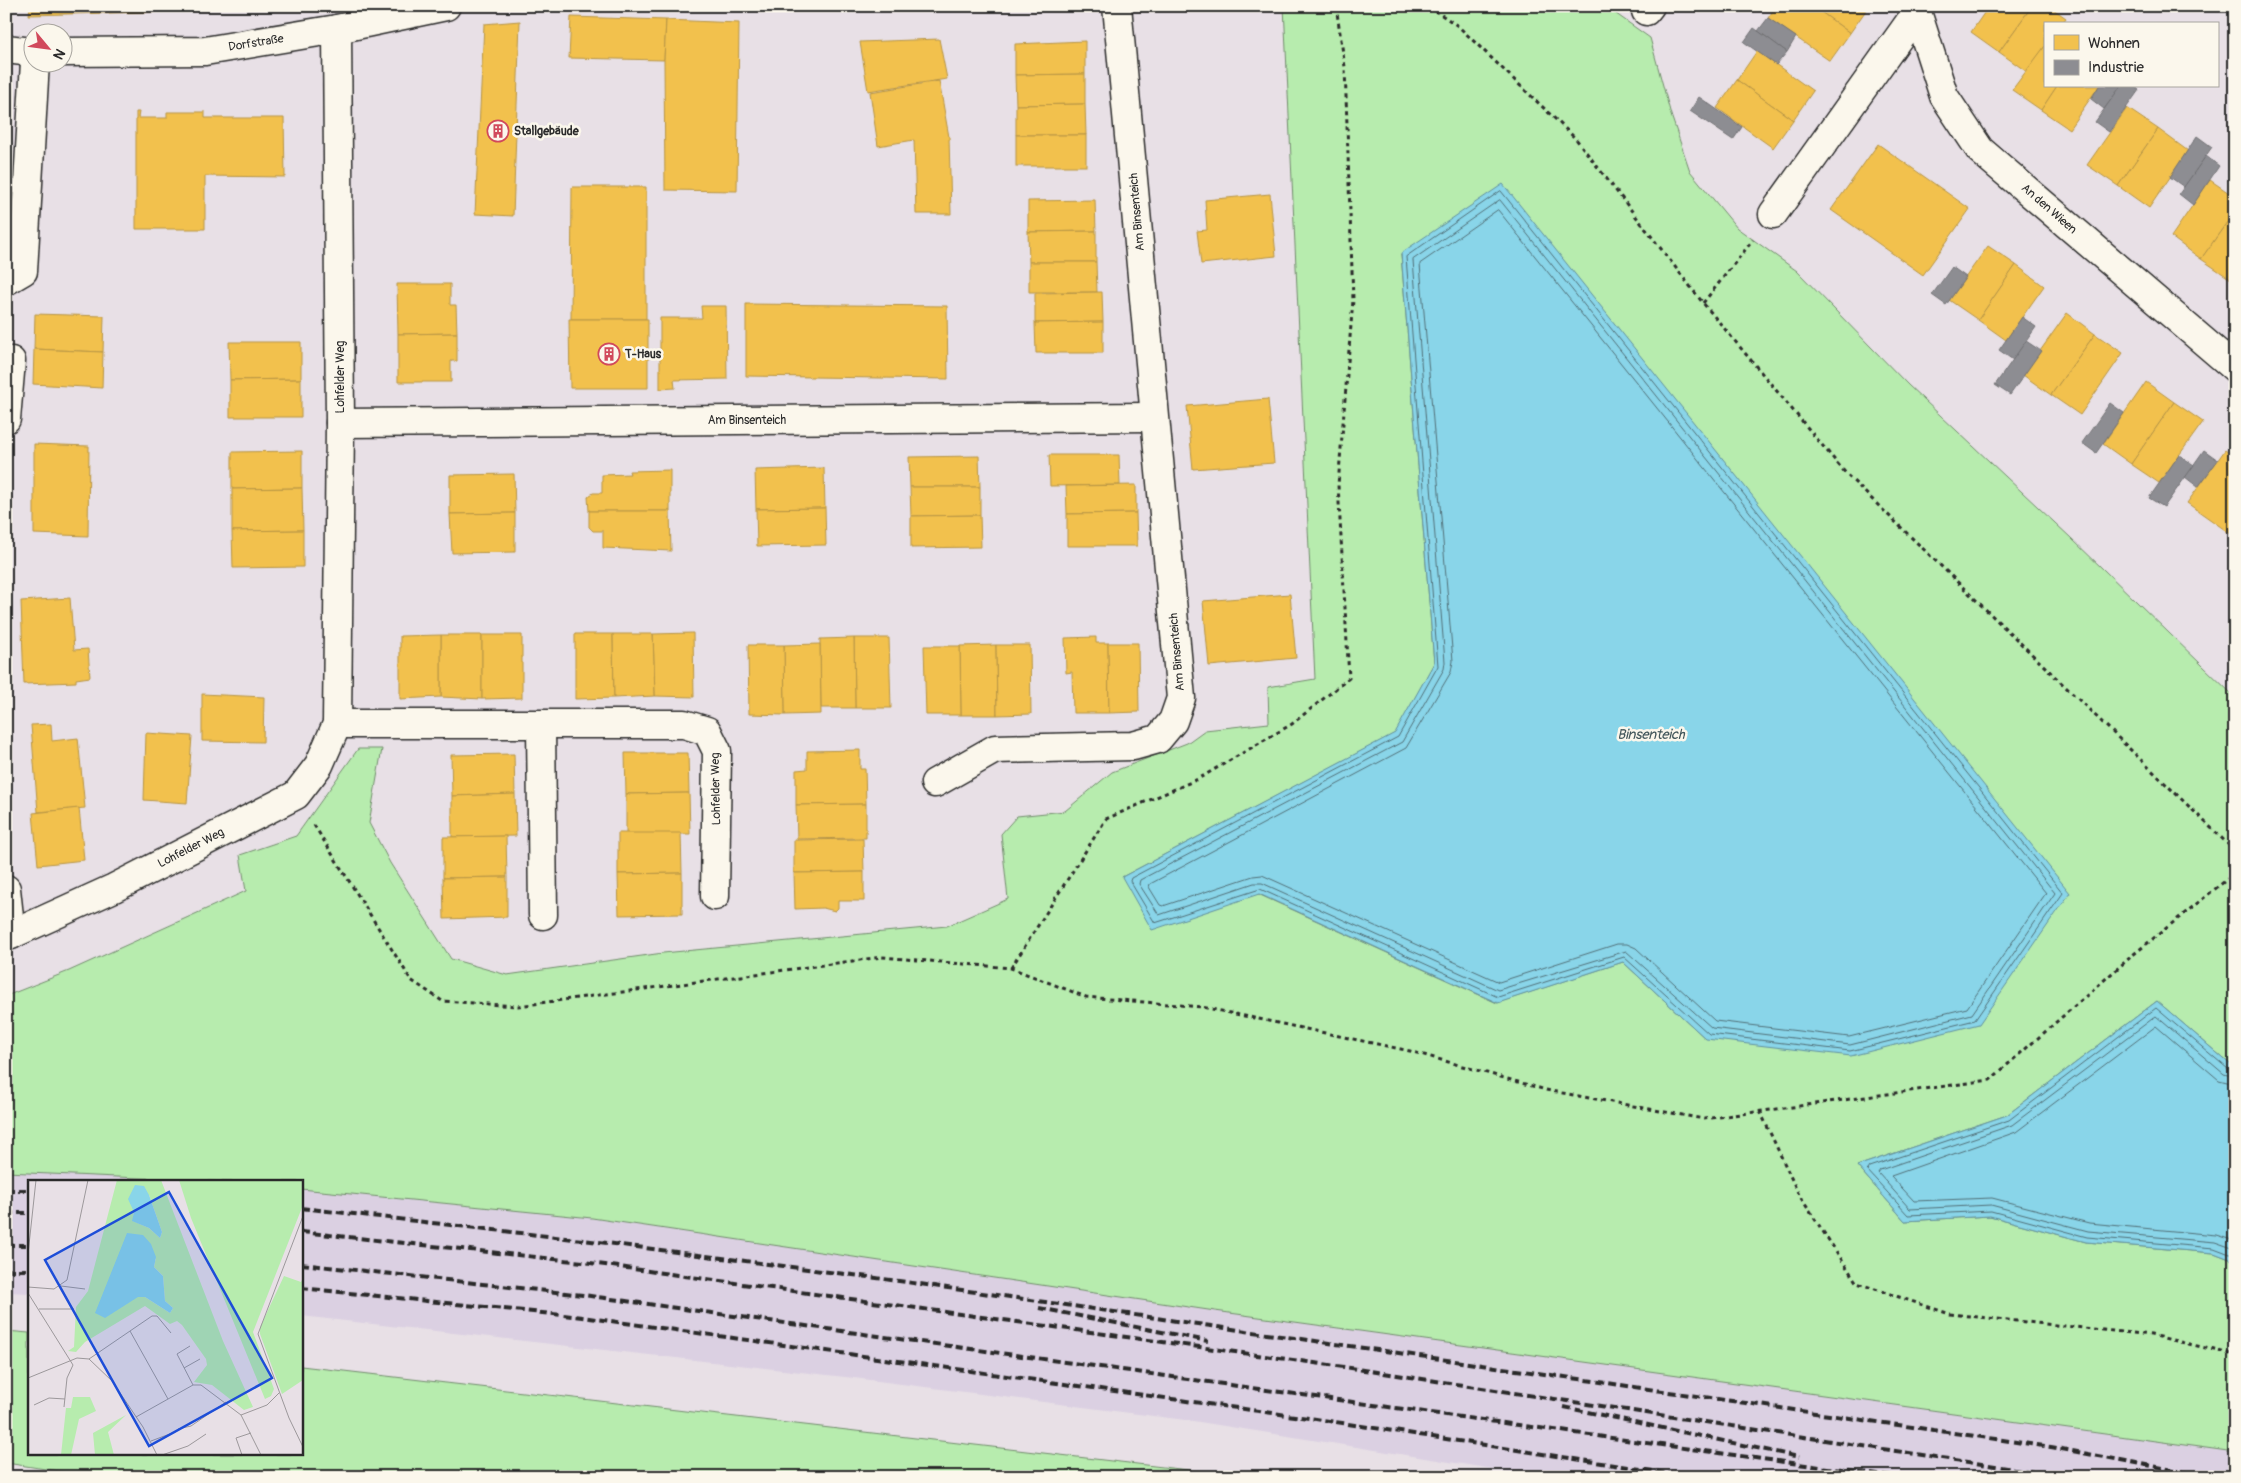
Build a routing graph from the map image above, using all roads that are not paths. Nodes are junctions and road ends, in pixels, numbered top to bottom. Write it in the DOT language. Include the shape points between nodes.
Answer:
graph roads {
  1 [pos="446,6"];
  2 [pos="1117,6"];
  3 [pos="1918,9"];
  4 [pos="337,29"];
  5 [pos="6,49"];
  6 [pos="22,51"];
  7 [pos="72,52"];
  8 [pos="34,72"];
  9 [pos="1773,214"];
  10 [pos="6,281"];
  11 [pos="11,361"];
  12 [pos="2235,368"];
  13 [pos="1154,418"];
  14 [pos="6,419"];
  15 [pos="340,423"];
  16 [pos="337,724"];
  17 [pos="541,725"];
  18 [pos="936,783"];
  19 [pos="6,889"];
  20 [pos="715,896"];
  21 [pos="543,915"];
  22 [pos="8,936"];
  1 -- 4 [label="street, Dorfstraße"];
  2 -- 13 [label="street, Am Binsenteich"];
  3 -- 9 [label="street, An den Wieen"];
  3 -- 12 [label="street, An den Wieen" via="1944,96 1980,150"];
  4 -- 7 [label="street, Dorfstraße" via="205,51"];
  4 -- 15 [label="street, Lohfelder Weg"];
  5 -- 6 [label="street"];
  8 -- 10 [label="street" via="23,271"];
  11 -- 14 [label="street"];
  13 -- 15 [label="street, Am Binsenteich"];
  13 -- 18 [label="street, Am Binsenteich" via="1181,698 1173,721 1158,739 1133,746 995,749"];
  15 -- 16 [label="street, Lohfelder Weg"];
  16 -- 17 [label="street, Lohfelder Weg"];
  16 -- 22 [label="street, Lohfelder Weg" via="319,765 296,795 114,888"];
  17 -- 20 [label="street, Lohfelder Weg" via="684,724 707,731 717,751"];
  17 -- 21 [label="street"];
  19 -- 22 [label="street, Lohfelder Weg"];
}
